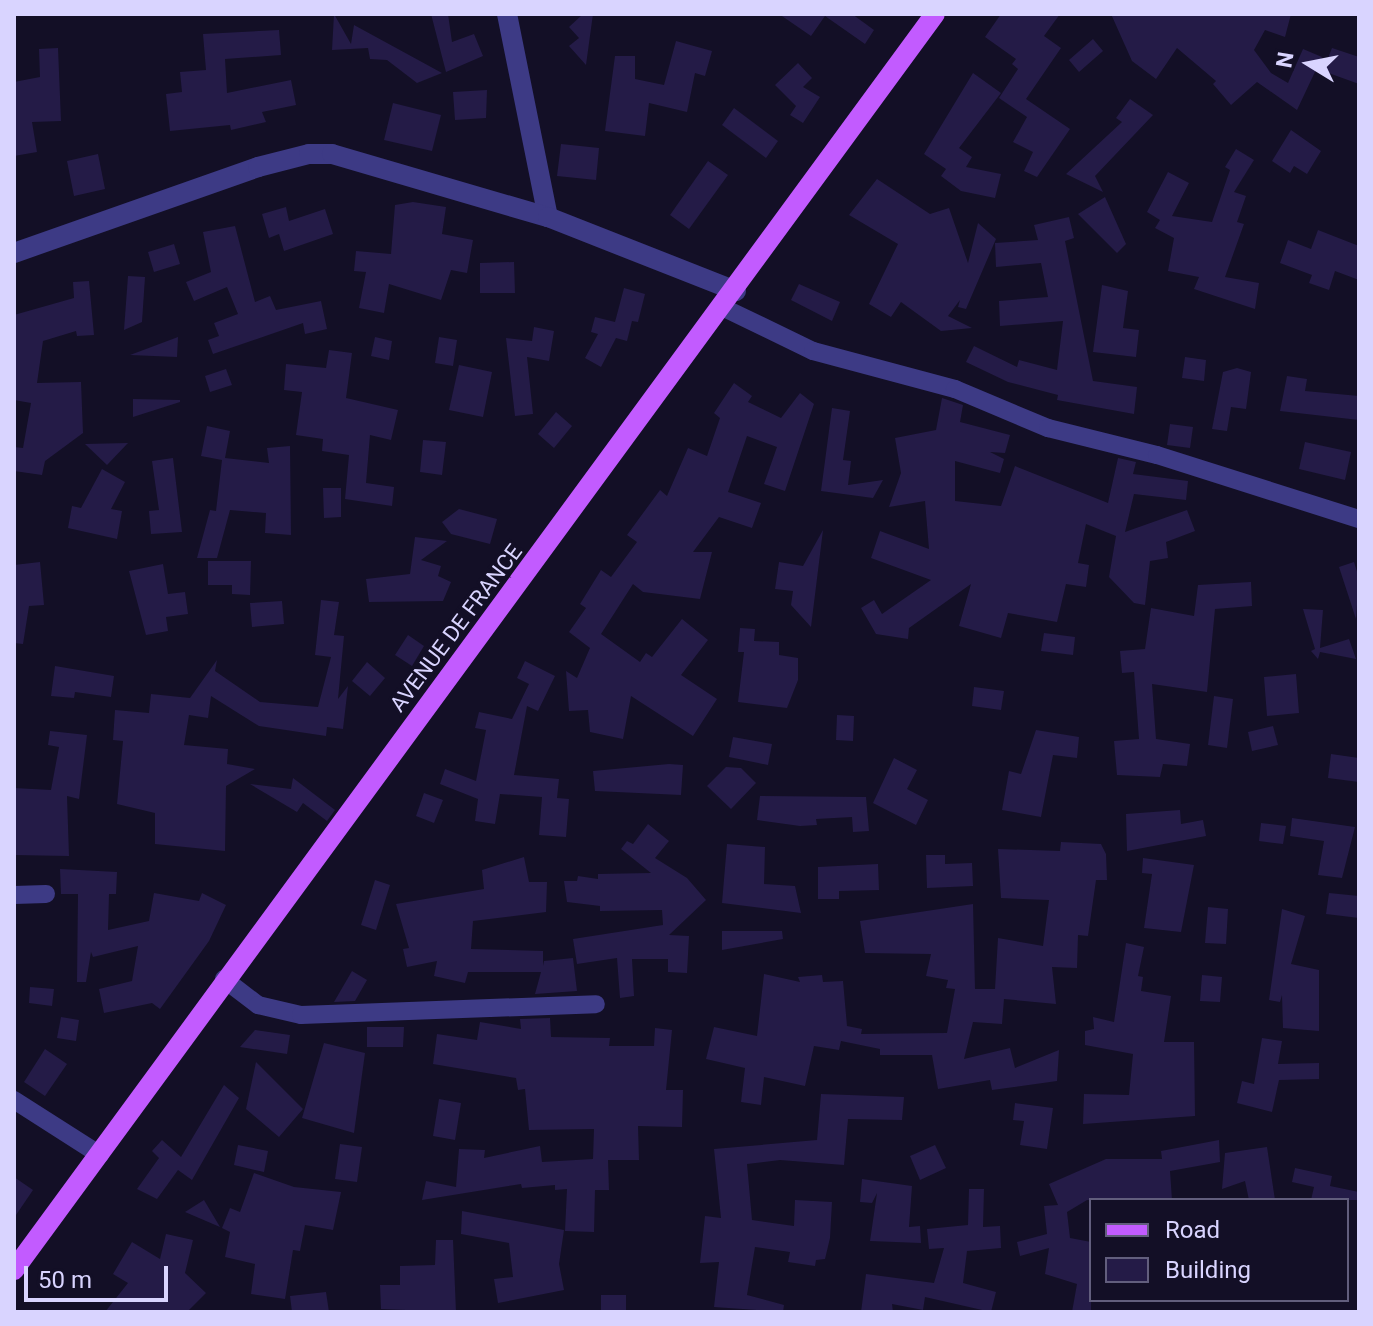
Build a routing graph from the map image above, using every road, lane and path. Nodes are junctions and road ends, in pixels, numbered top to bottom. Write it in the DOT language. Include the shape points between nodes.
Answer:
graph roads {
  1 [pos="507,14"];
  2 [pos="935,14"];
  3 [pos="548,217"];
  4 [pos="14,253"];
  5 [pos="730,300"];
  6 [pos="1359,519"];
  7 [pos="46,894"];
  8 [pos="14,895"];
  9 [pos="224,979"];
  10 [pos="596,1004"];
  11 [pos="14,1100"];
  12 [pos="100,1155"];
  13 [pos="14,1270"];
  1 -- 3 [label="street"];
  2 -- 5 [label="main road, AVENUE DE FRANCE"];
  3 -- 4 [label="street" via="332,154 309,154"];
  3 -- 5 [label="street"];
  5 -- 6 [label="street" via="813,351 968,393 1048,428 1157,455"];
  5 -- 9 [label="main road, AVENUE DE FRANCE"];
  7 -- 8 [label="street"];
  9 -- 10 [label="street" via="258,1005 301,1015"];
  9 -- 12 [label="main road, AVENUE DE FRANCE"];
  11 -- 12 [label="street"];
  12 -- 13 [label="main road, AVENUE DE FRANCE"];
}
